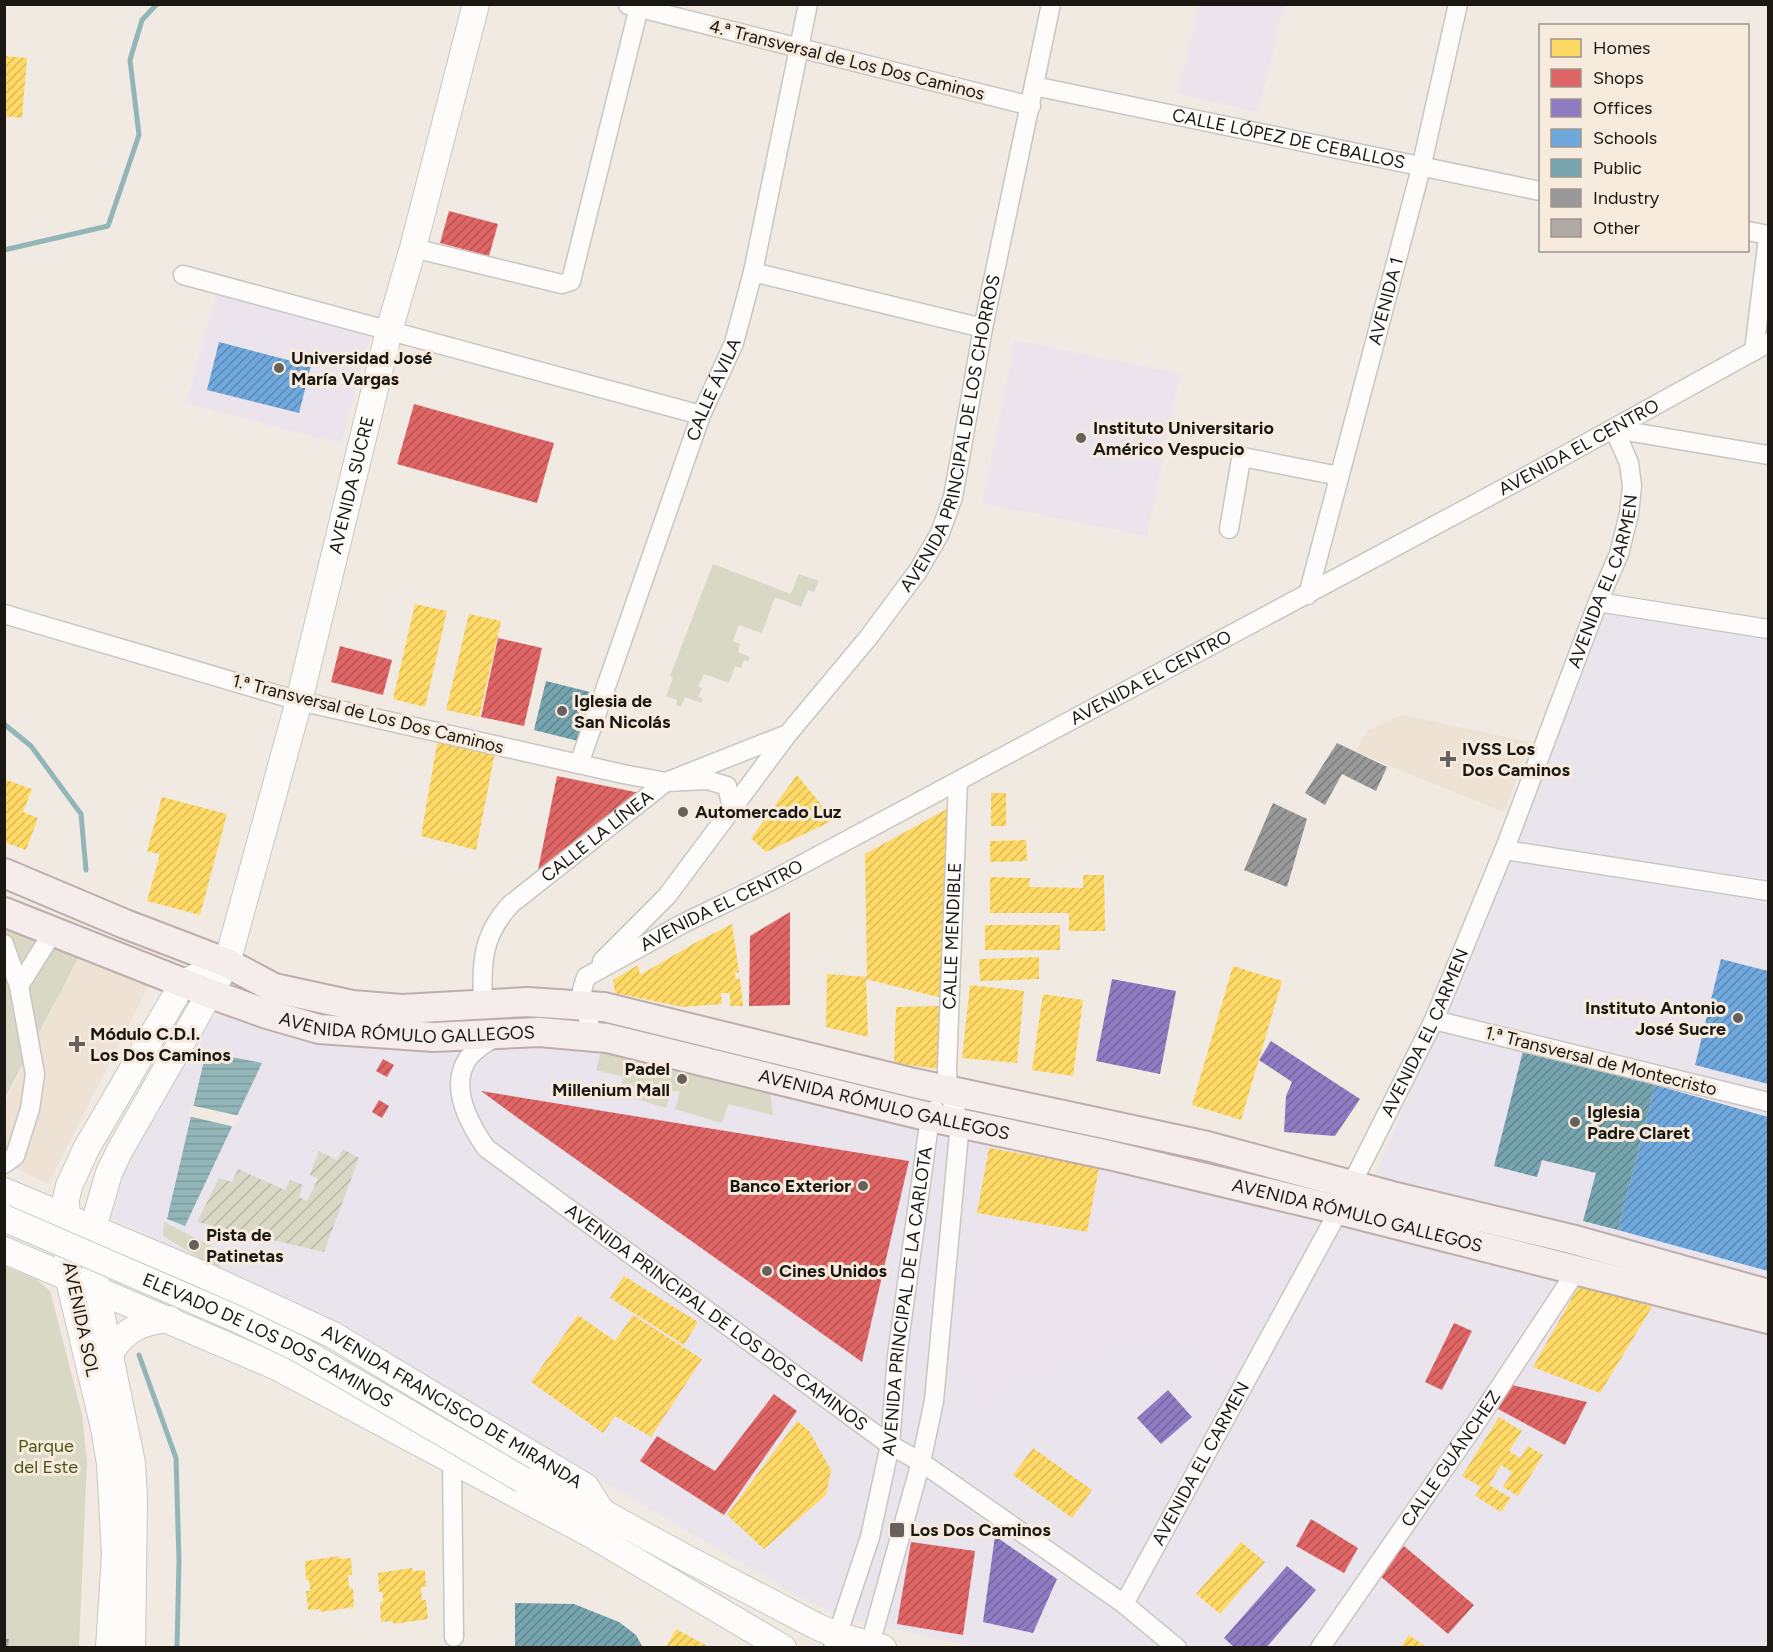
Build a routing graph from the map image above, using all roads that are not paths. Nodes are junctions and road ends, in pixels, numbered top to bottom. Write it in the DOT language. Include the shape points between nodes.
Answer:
graph roads {
  1 [pos="476,4"];
  2 [pos="808,4"];
  3 [pos="1052,4"];
  4 [pos="1458,4"];
  5 [pos="633,6"];
  6 [pos="799,48"];
  7 [pos="1034,86"];
  8 [pos="1031,106"];
  9 [pos="1421,168"];
  10 [pos="1539,191"];
  11 [pos="1749,231"];
  12 [pos="1768,236"];
  13 [pos="413,248"];
  14 [pos="753,272"];
  15 [pos="183,275"];
  16 [pos="983,328"];
  17 [pos="389,331"];
  18 [pos="1761,347"];
  19 [pos="701,415"];
  20 [pos="1614,429"];
  21 [pos="1768,455"];
  22 [pos="1339,476"];
  23 [pos="1229,529"];
  24 [pos="1308,595"];
  25 [pos="1598,602"];
  26 [pos="4,614"];
  27 [pos="1768,629"];
  28 [pos="299,701"];
  29 [pos="787,735"];
  30 [pos="579,764"];
  31 [pos="958,781"];
  32 [pos="666,782"];
  33 [pos="732,808"];
  34 [pos="1505,850"];
  35 [pos="4,873"];
  36 [pos="1768,891"];
  37 [pos="667,896"];
  38 [pos="4,912"];
  39 [pos="684,923"];
  40 [pos="636,927"];
  41 [pos="53,932"];
  42 [pos="651,941"];
  43 [pos="4,944"];
  44 [pos="227,963"];
  45 [pos="183,983"];
  46 [pos="19,986"];
  47 [pos="585,990"];
  48 [pos="211,994"];
  49 [pos="483,1005"];
  50 [pos="1434,1020"];
  51 [pos="501,1033"];
  52 [pos="592,1036"];
  53 [pos="948,1091"];
  54 [pos="1768,1102"];
  55 [pos="930,1116"];
  56 [pos="960,1123"];
  57 [pos="4,1164"];
  58 [pos="1351,1184"];
  59 [pos="12,1195"];
  60 [pos="1339,1210"];
  61 [pos="4,1218"];
  62 [pos="66,1218"];
  63 [pos="93,1228"];
  64 [pos="9,1252"];
  65 [pos="1577,1270"];
  66 [pos="198,1273"];
  67 [pos="68,1276"];
  68 [pos="96,1288"];
  69 [pos="1768,1294"];
  70 [pos="1768,1319"];
  71 [pos="174,1321"];
  72 [pos="110,1353"];
  73 [pos="890,1444"];
  74 [pos="452,1461"];
  75 [pos="921,1462"];
  76 [pos="523,1480"];
  77 [pos="602,1512"];
  78 [pos="592,1535"];
  79 [pos="1124,1604"];
  80 [pos="454,1637"];
  81 [pos="836,1641"];
  82 [pos="874,1646"];
  83 [pos="110,1647"];
  84 [pos="132,1647"];
  85 [pos="783,1647"];
  86 [pos="1177,1647"];
  87 [pos="1320,1647"];
  1 -- 13 [label="main road, AVENIDA SUCRE"];
  2 -- 6 [label="street, CALLE ÁVILA"];
  3 -- 7 [label="street, AVENIDA PRINCIPAL DE LOS CHORROS"];
  4 -- 9 [label="street, AVENIDA 1"];
  5 -- 6 [label="street, 4.ª Transversal de Los Dos Caminos"];
  5 -- 13 [label="street" via="571,280 562,284"];
  6 -- 8 [label="street, 4.ª Transversal de Los Dos Caminos"];
  6 -- 14 [label="street, CALLE ÁVILA"];
  7 -- 8 [label="street, AVENIDA PRINCIPAL DE LOS CHORROS"];
  7 -- 9 [label="street, CALLE LÓPEZ DE CEBALLOS"];
  8 -- 16 [label="street, AVENIDA PRINCIPAL DE LOS CHORROS"];
  9 -- 10 [label="street, CALLE LÓPEZ DE CEBALLOS"];
  9 -- 22 [label="street, AVENIDA 1"];
  11 -- 12 [label="street"];
  12 -- 18 [label="street"];
  13 -- 17 [label="main road, AVENIDA SUCRE"];
  14 -- 16 [label="street"];
  14 -- 19 [label="street, CALLE ÁVILA" via="734,343"];
  15 -- 17 [label="street"];
  16 -- 29 [label="street, AVENIDA PRINCIPAL DE LOS CHORROS" via="953,497 940,533 918,571 868,638"];
  17 -- 19 [label="street"];
  17 -- 28 [label="main road, AVENIDA SUCRE"];
  18 -- 20 [label="street, AVENIDA EL CENTRO"];
  19 -- 30 [label="street, CALLE ÁVILA"];
  20 -- 21 [label="street"];
  20 -- 24 [label="street, AVENIDA EL CENTRO"];
  20 -- 25 [label="street, AVENIDA EL CARMEN" via="1629,463 1632,486 1619,554"];
  22 -- 23 [label="street" via="1240,459"];
  22 -- 24 [label="street, AVENIDA 1"];
  24 -- 31 [label="street, AVENIDA EL CENTRO"];
  25 -- 27 [label="street"];
  25 -- 34 [label="street, AVENIDA EL CARMEN"];
  26 -- 28 [label="street, 1.ª Transversal de Los Dos Caminos"];
  28 -- 30 [label="street, 1.ª Transversal de Los Dos Caminos"];
  28 -- 44 [label="main road, AVENIDA SUCRE"];
  29 -- 32 [label="street, CALLE LA LÍNEA"];
  29 -- 33 [label="street, AVENIDA PRINCIPAL DE LOS CHORROS"];
  30 -- 32 [label="street, 1.ª Transversal de Los Dos Caminos"];
  31 -- 39 [label="street, AVENIDA EL CENTRO"];
  31 -- 53 [label="street, CALLE MENDIBLE"];
  32 -- 33 [label="street" via="718,782 727,786"];
  32 -- 49 [label="street, CALLE LA LÍNEA" via="497,919 484,951"];
  33 -- 37 [label="street, AVENIDA PRINCIPAL DE LOS CHORROS"];
  34 -- 36 [label="street"];
  34 -- 50 [label="street, AVENIDA EL CARMEN"];
  35 -- 44 [label="main road, AVENIDA RÓMULO GALLEGOS"];
  37 -- 39 [label="street" via="662,911 664,920"];
  37 -- 40 [label="street, AVENIDA PRINCIPAL DE LOS CHORROS"];
  38 -- 41 [label="main road, AVENIDA RÓMULO GALLEGOS"];
  39 -- 42 [label="street, AVENIDA EL CENTRO"];
  40 -- 42 [label="street" via="639,937"];
  40 -- 47 [label="street, AVENIDA PRINCIPAL DE LOS CHORROS"];
  41 -- 45 [label="main road, AVENIDA RÓMULO GALLEGOS"];
  41 -- 46 [label="street"];
  42 -- 47 [label="street, AVENIDA EL CENTRO"];
  43 -- 46 [label="street"];
  44 -- 45 [label="main road"];
  44 -- 48 [label="main road, AVENIDA SUCRE"];
  44 -- 49 [label="main road, AVENIDA RÓMULO GALLEGOS" via="274,988 352,1005 402,1009"];
  45 -- 48 [label="main road, AVENIDA RÓMULO GALLEGOS"];
  45 -- 62 [label="main road, AVENIDA SOL" via="86,1149 69,1186"];
  46 -- 57 [label="street" via="35,1074 30,1109 15,1156"];
  47 -- 49 [label="main road, AVENIDA RÓMULO GALLEGOS"];
  47 -- 52 [label="street"];
  47 -- 53 [label="main road, AVENIDA RÓMULO GALLEGOS"];
  48 -- 51 [label="main road, AVENIDA RÓMULO GALLEGOS" via="319,1029 434,1037"];
  48 -- 63 [label="main road, AVENIDA SOL" via="120,1150"];
  50 -- 54 [label="street, 1.ª Transversal de Montecristo"];
  50 -- 58 [label="street, AVENIDA EL CARMEN"];
  51 -- 52 [label="main road, AVENIDA RÓMULO GALLEGOS"];
  51 -- 73 [label="street, AVENIDA PRINCIPAL DE LOS DOS CAMINOS" via="467,1060 462,1077 464,1108 486,1148"];
  52 -- 55 [label="main road, AVENIDA RÓMULO GALLEGOS"];
  53 -- 55 [label="street, AVENIDA PRINCIPAL DE LA CARLOTA"];
  53 -- 56 [label="street, AVENIDA PRINCIPAL DE LA CARLOTA"];
  53 -- 58 [label="main road, AVENIDA RÓMULO GALLEGOS" via="1207,1146"];
  55 -- 56 [label="main road, AVENIDA RÓMULO GALLEGOS"];
  55 -- 73 [label="street, AVENIDA PRINCIPAL DE LA CARLOTA" via="897,1356"];
  56 -- 60 [label="main road, AVENIDA RÓMULO GALLEGOS"];
  56 -- 75 [label="street, AVENIDA PRINCIPAL DE LA CARLOTA" via="934,1401"];
  58 -- 60 [label="street, AVENIDA EL CARMEN"];
  58 -- 69 [label="main road, AVENIDA RÓMULO GALLEGOS"];
  59 -- 62 [label="main road, AVENIDA FRANCISCO DE MIRANDA"];
  59 -- 64 [label="main road" via="40,1208 54,1227 48,1240"];
  60 -- 65 [label="main road, AVENIDA RÓMULO GALLEGOS"];
  60 -- 79 [label="street, AVENIDA EL CARMEN"];
  61 -- 76 [label="main road, ELEVADO DE LOS DOS CAMINOS, bridge" via="299,1349"];
  62 -- 63 [label="main road, AVENIDA FRANCISCO DE MIRANDA"];
  62 -- 67 [label="main road, AVENIDA SOL"];
  63 -- 66 [label="main road, AVENIDA FRANCISCO DE MIRANDA"];
  63 -- 68 [label="main road, AVENIDA SOL"];
  64 -- 67 [label="main road"];
  65 -- 70 [label="main road, AVENIDA RÓMULO GALLEGOS"];
  65 -- 87 [label="street, CALLE GUÁNCHEZ"];
  66 -- 71 [label="main road" via="176,1272 167,1284"];
  66 -- 77 [label="main road, AVENIDA FRANCISCO DE MIRANDA" via="333,1335 586,1487"];
  67 -- 68 [label="main road"];
  67 -- 83 [label="main road, AVENIDA SOL" via="110,1464 115,1554"];
  68 -- 71 [label="main road"];
  68 -- 72 [label="main road, AVENIDA SOL"];
  71 -- 72 [label="main road" via="153,1320 138,1325"];
  71 -- 74 [label="main road" via="277,1367"];
  72 -- 84 [label="main road, AVENIDA SOL" via="132,1463"];
  73 -- 75 [label="street, AVENIDA PRINCIPAL DE LOS DOS CAMINOS"];
  73 -- 81 [label="street, AVENIDA PRINCIPAL DE LA CARLOTA" via="870,1537"];
  74 -- 78 [label="main road"];
  74 -- 80 [label="street"];
  75 -- 79 [label="street, AVENIDA PRINCIPAL DE LOS DOS CAMINOS"];
  75 -- 82 [label="street, AVENIDA PRINCIPAL DE LA CARLOTA"];
  76 -- 77 [label="main road, ELEVADO DE LOS DOS CAMINOS"];
  76 -- 78 [label="main road, ELEVADO DE LOS DOS CAMINOS"];
  77 -- 81 [label="main road, AVENIDA FRANCISCO DE MIRANDA"];
  78 -- 85 [label="main road"];
  79 -- 86 [label="street, AVENIDA PRINCIPAL DE LOS DOS CAMINOS"];
  81 -- 82 [label="main road, AVENIDA FRANCISCO DE MIRANDA"];
}
